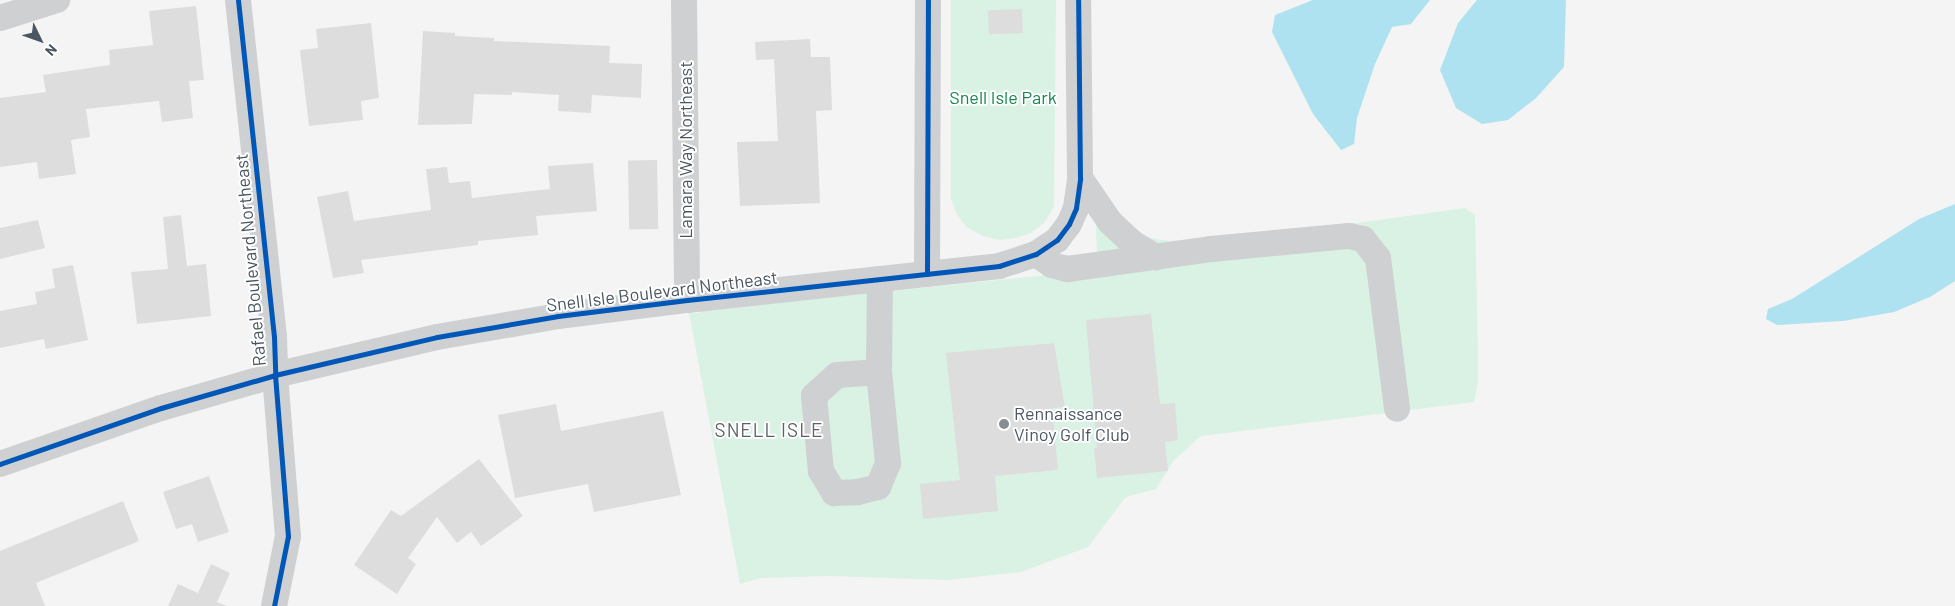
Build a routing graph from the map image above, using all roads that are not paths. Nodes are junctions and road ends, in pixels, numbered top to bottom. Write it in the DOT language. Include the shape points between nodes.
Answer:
graph roads {
  1 [pos="57,0"];
  2 [pos="238,0"];
  3 [pos="684,0"];
  4 [pos="928,0"];
  5 [pos="1078,0"];
  6 [pos="0,18"];
  7 [pos="1080,178"];
  8 [pos="1036,254"];
  9 [pos="1156,257"];
  10 [pos="927,274"];
  11 [pos="880,279"];
  12 [pos="687,300"];
  13 [pos="879,372"];
  14 [pos="275,375"];
  15 [pos="1398,409"];
  16 [pos="0,464"];
  17 [pos="274,606"];
  1 -- 6 [label="street"];
  2 -- 14 [label="street, Rafael Boulevard Northeast" via="274,337"];
  3 -- 12 [label="street, Lamara Way Northeast"];
  4 -- 10 [label="street"];
  5 -- 7 [label="street, Snell Isle Boulevard Northeast"];
  7 -- 8 [label="street, Snell Isle Boulevard Northeast" via="1076,208 1069,224 1057,240"];
  7 -- 9 [label="street" via="1110,222 1134,244"];
  8 -- 9 [label="street" via="1052,265 1067,268"];
  8 -- 10 [label="street, Snell Isle Boulevard Northeast" via="999,266"];
  9 -- 15 [label="street" via="1349,236 1363,239 1378,258"];
  10 -- 11 [label="street, Snell Isle Boulevard Northeast"];
  11 -- 12 [label="street, Snell Isle Boulevard Northeast"];
  11 -- 13 [label="street"];
  12 -- 14 [label="street, Snell Isle Boulevard Northeast" via="558,316 437,337"];
  13 -- 13 [label="street" via="888,463 878,487 834,493 821,471 814,396 837,375"];
  14 -- 16 [label="street, Snell Isle Boulevard Northeast" via="161,408"];
  14 -- 17 [label="street, Rafael Boulevard Northeast" via="288,536"];
}
